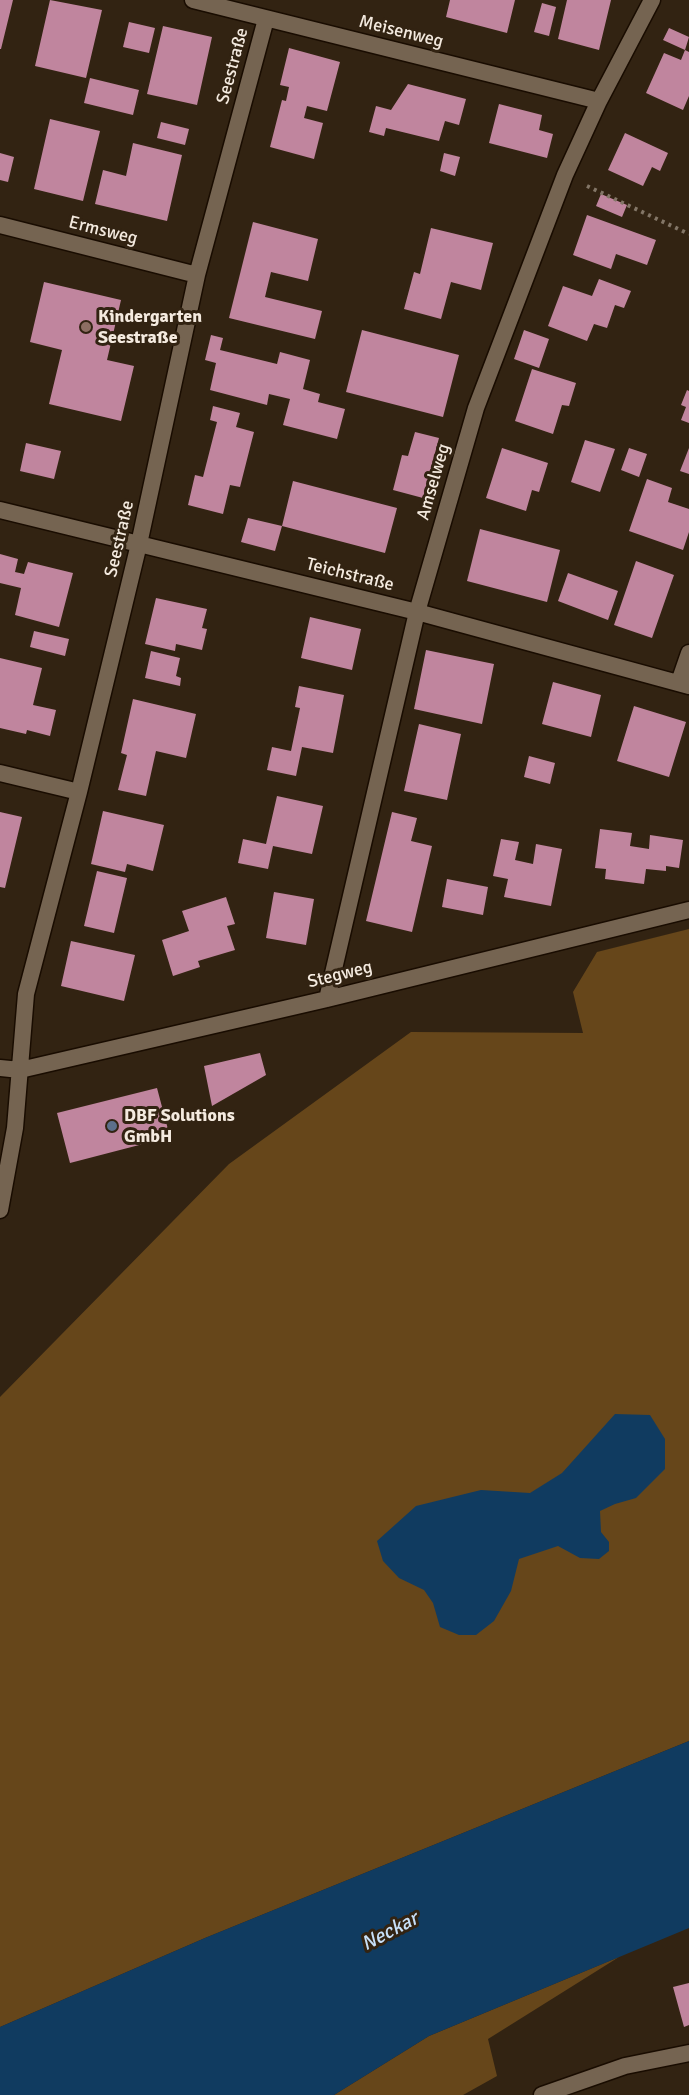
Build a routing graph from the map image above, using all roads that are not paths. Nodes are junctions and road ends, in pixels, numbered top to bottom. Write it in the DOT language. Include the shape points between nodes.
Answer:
graph roads {
  1 [pos="194,0"];
  2 [pos="652,0"];
  3 [pos="266,18"];
  4 [pos="598,101"];
  5 [pos="0,225"];
  6 [pos="197,275"];
  7 [pos="0,510"];
  8 [pos="139,544"];
  9 [pos="417,612"];
  10 [pos="689,653"];
  11 [pos="684,684"];
  12 [pos="0,772"];
  13 [pos="79,792"];
  14 [pos="689,910"];
  15 [pos="327,999"];
  16 [pos="0,1068"];
  17 [pos="20,1070"];
  18 [pos="0,1210"];
  19 [pos="689,2053"];
  20 [pos="542,2095"];
  1 -- 3 [label="street, Meisenweg"];
  2 -- 4 [label="street, Amselweg"];
  3 -- 4 [label="street, Meisenweg"];
  3 -- 6 [label="street, Seestraße"];
  4 -- 9 [label="street, Amselweg" via="565,175 476,408"];
  5 -- 6 [label="street, Ermsweg"];
  6 -- 8 [label="street, Seestraße"];
  7 -- 8 [label="street, Teichstraße"];
  8 -- 9 [label="street, Teichstraße"];
  8 -- 13 [label="street, Seestraße"];
  9 -- 11 [label="street, Teichstraße"];
  9 -- 15 [label="street, Amselweg"];
  10 -- 11 [label="street"];
  12 -- 13 [label="street"];
  13 -- 17 [label="street, Seestraße" via="27,994"];
  14 -- 15 [label="street, Stegweg"];
  15 -- 17 [label="street, Stegweg"];
  16 -- 17 [label="street, Stegweg"];
  17 -- 18 [label="street, Seestraße" via="15,1128"];
  19 -- 20 [label="street" via="625,2066"];
}
